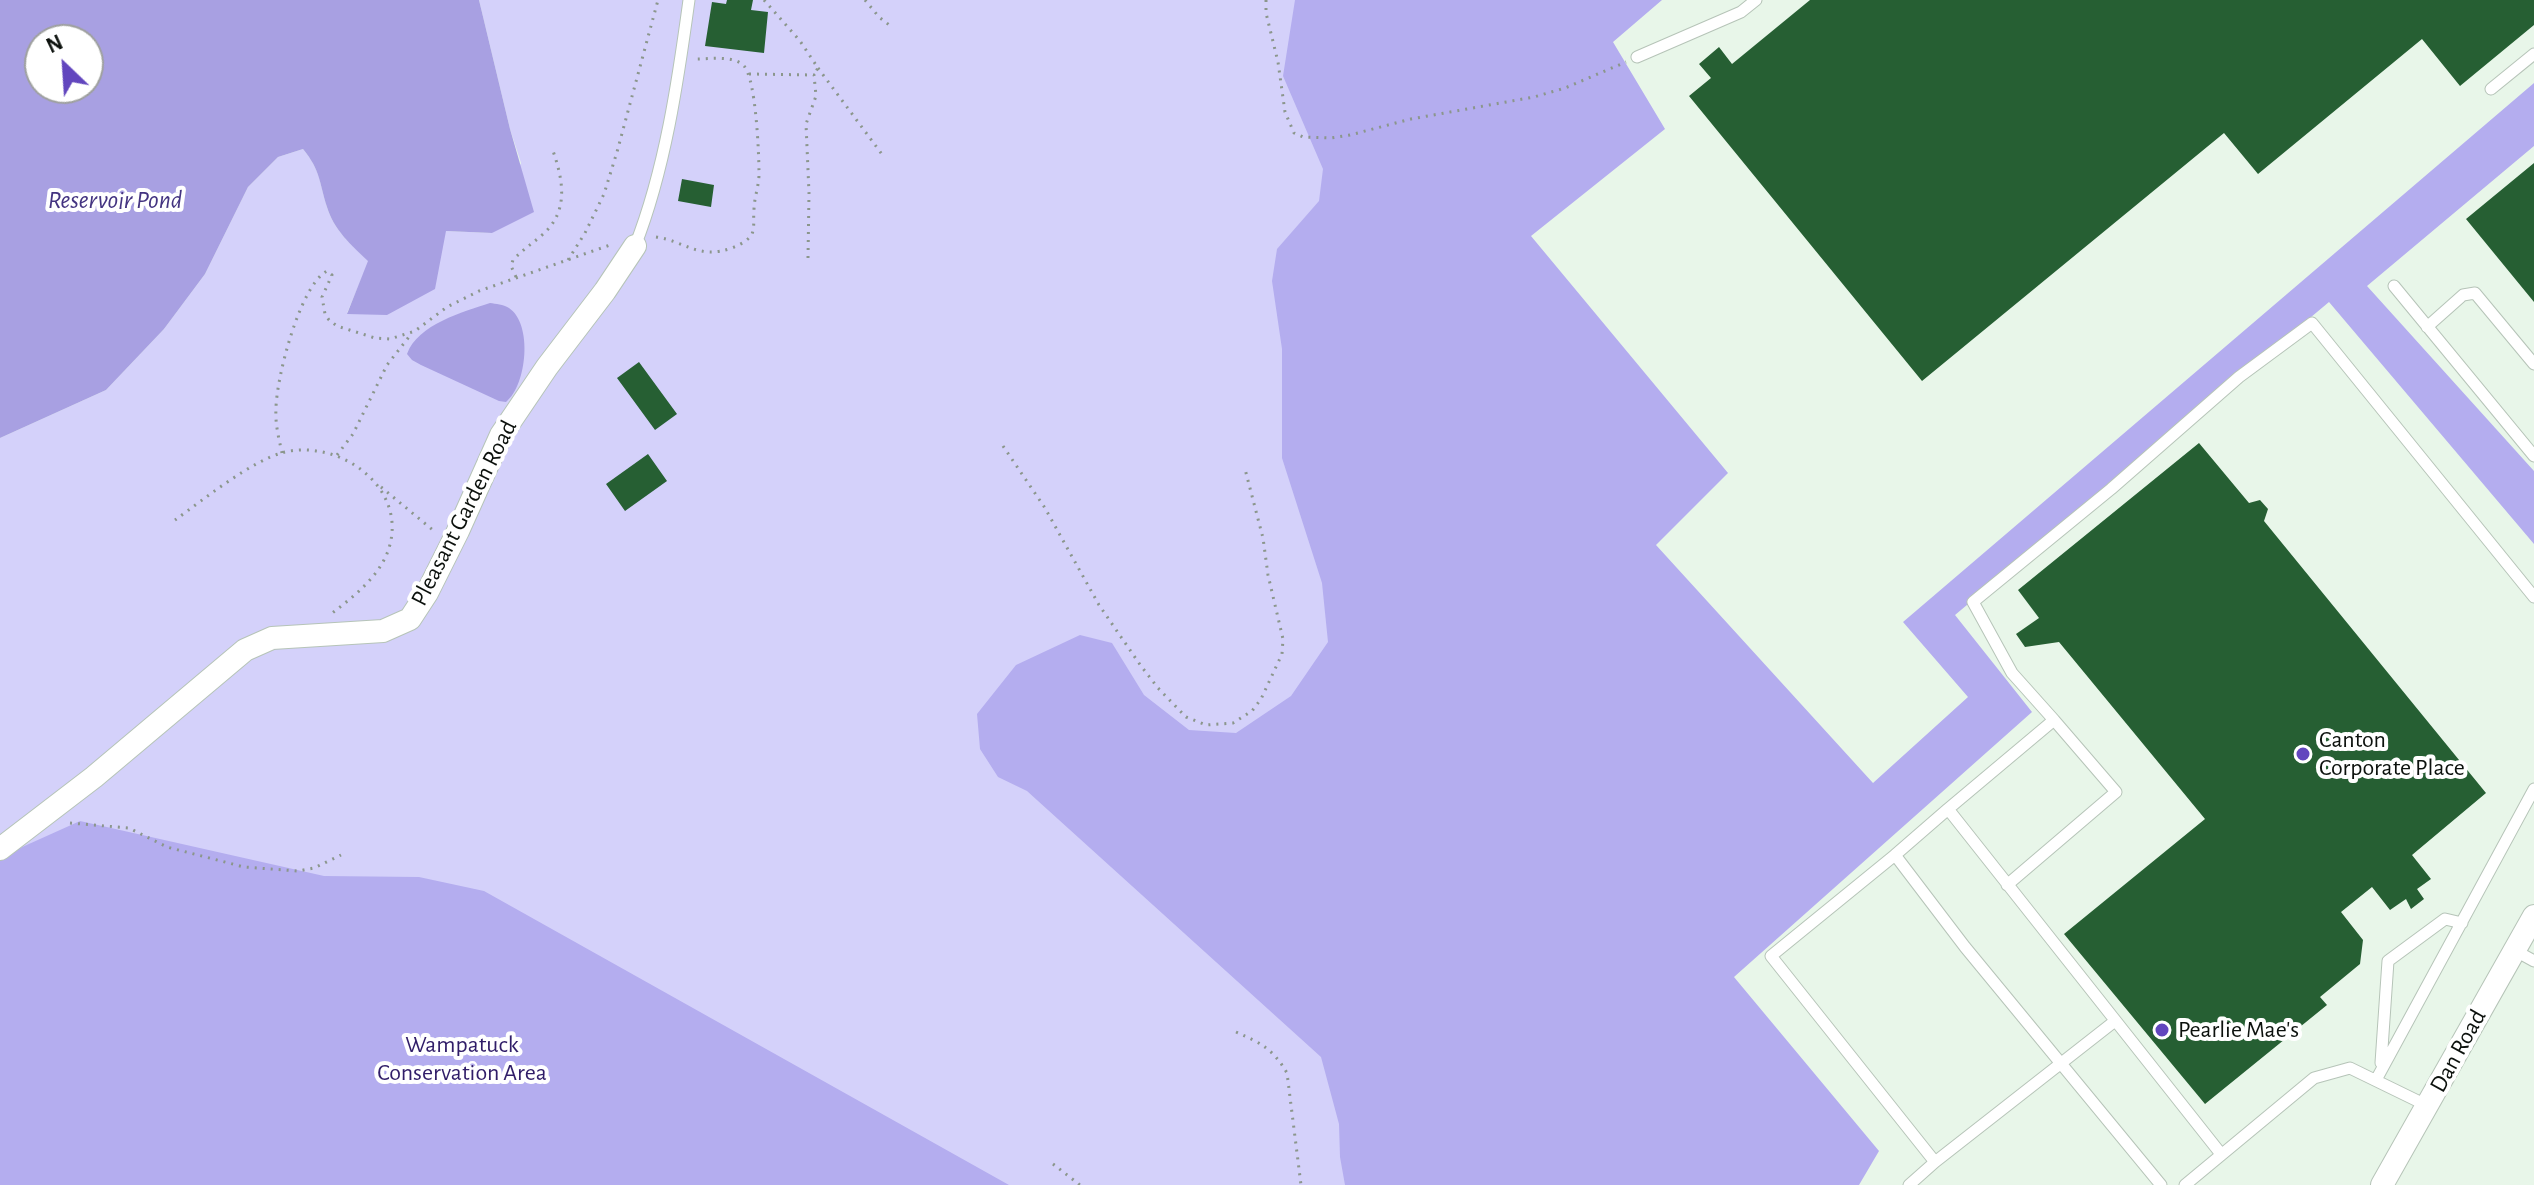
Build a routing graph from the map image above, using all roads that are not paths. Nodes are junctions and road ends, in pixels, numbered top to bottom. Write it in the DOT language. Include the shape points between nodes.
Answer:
graph roads {
  1 [pos="689,0"];
  2 [pos="1756,0"];
  3 [pos="2534,54"];
  4 [pos="1637,57"];
  5 [pos="2491,89"];
  6 [pos="637,241"];
  7 [pos="2394,286"];
  8 [pos="2427,327"];
  9 [pos="2534,364"];
  10 [pos="2534,456"];
  11 [pos="2534,597"];
  12 [pos="2054,720"];
  13 [pos="2534,789"];
  14 [pos="1948,809"];
  15 [pos="0,849"];
  16 [pos="1895,855"];
  17 [pos="2007,885"];
  18 [pos="2534,916"];
  19 [pos="2462,923"];
  20 [pos="2514,950"];
  21 [pos="2534,961"];
  22 [pos="2115,1021"];
  23 [pos="2061,1063"];
  24 [pos="2378,1074"];
  25 [pos="2428,1106"];
  26 [pos="2221,1154"];
  27 [pos="1935,1162"];
  28 [pos="1909,1185"];
  29 [pos="2161,1185"];
  30 [pos="2185,1185"];
  31 [pos="2382,1185"];
  1 -- 6 [label="lane" via="663,150"];
  2 -- 4 [label="lane" via="1741,12"];
  3 -- 5 [label="lane"];
  6 -- 15 [label="street, Pleasant Garden Road" via="501,435 410,619 383,631 272,638 245,650"];
  7 -- 8 [label="lane"];
  8 -- 9 [label="lane" via="2463,295 2475,293"];
  8 -- 10 [label="lane"];
  11 -- 12 [label="lane" via="2312,323 2239,377 1973,602 2012,673"];
  12 -- 14 [label="lane"];
  12 -- 17 [label="lane" via="2116,792"];
  13 -- 19 [label="lane"];
  14 -- 16 [label="lane"];
  14 -- 17 [label="lane"];
  16 -- 23 [label="lane"];
  16 -- 27 [label="lane" via="1771,956"];
  17 -- 22 [label="lane"];
  18 -- 20 [label="street, Dan Road"];
  19 -- 24 [label="lane"];
  19 -- 24 [label="lane" via="2445,919 2388,961"];
  20 -- 21 [label="lane"];
  20 -- 25 [label="street, Dan Road"];
  22 -- 23 [label="lane"];
  22 -- 26 [label="lane"];
  23 -- 27 [label="lane"];
  23 -- 29 [label="lane"];
  24 -- 25 [label="lane"];
  24 -- 26 [label="lane" via="2350,1068 2314,1078"];
  25 -- 31 [label="street, Dan Road"];
  26 -- 30 [label="lane"];
  27 -- 28 [label="lane"];
}
